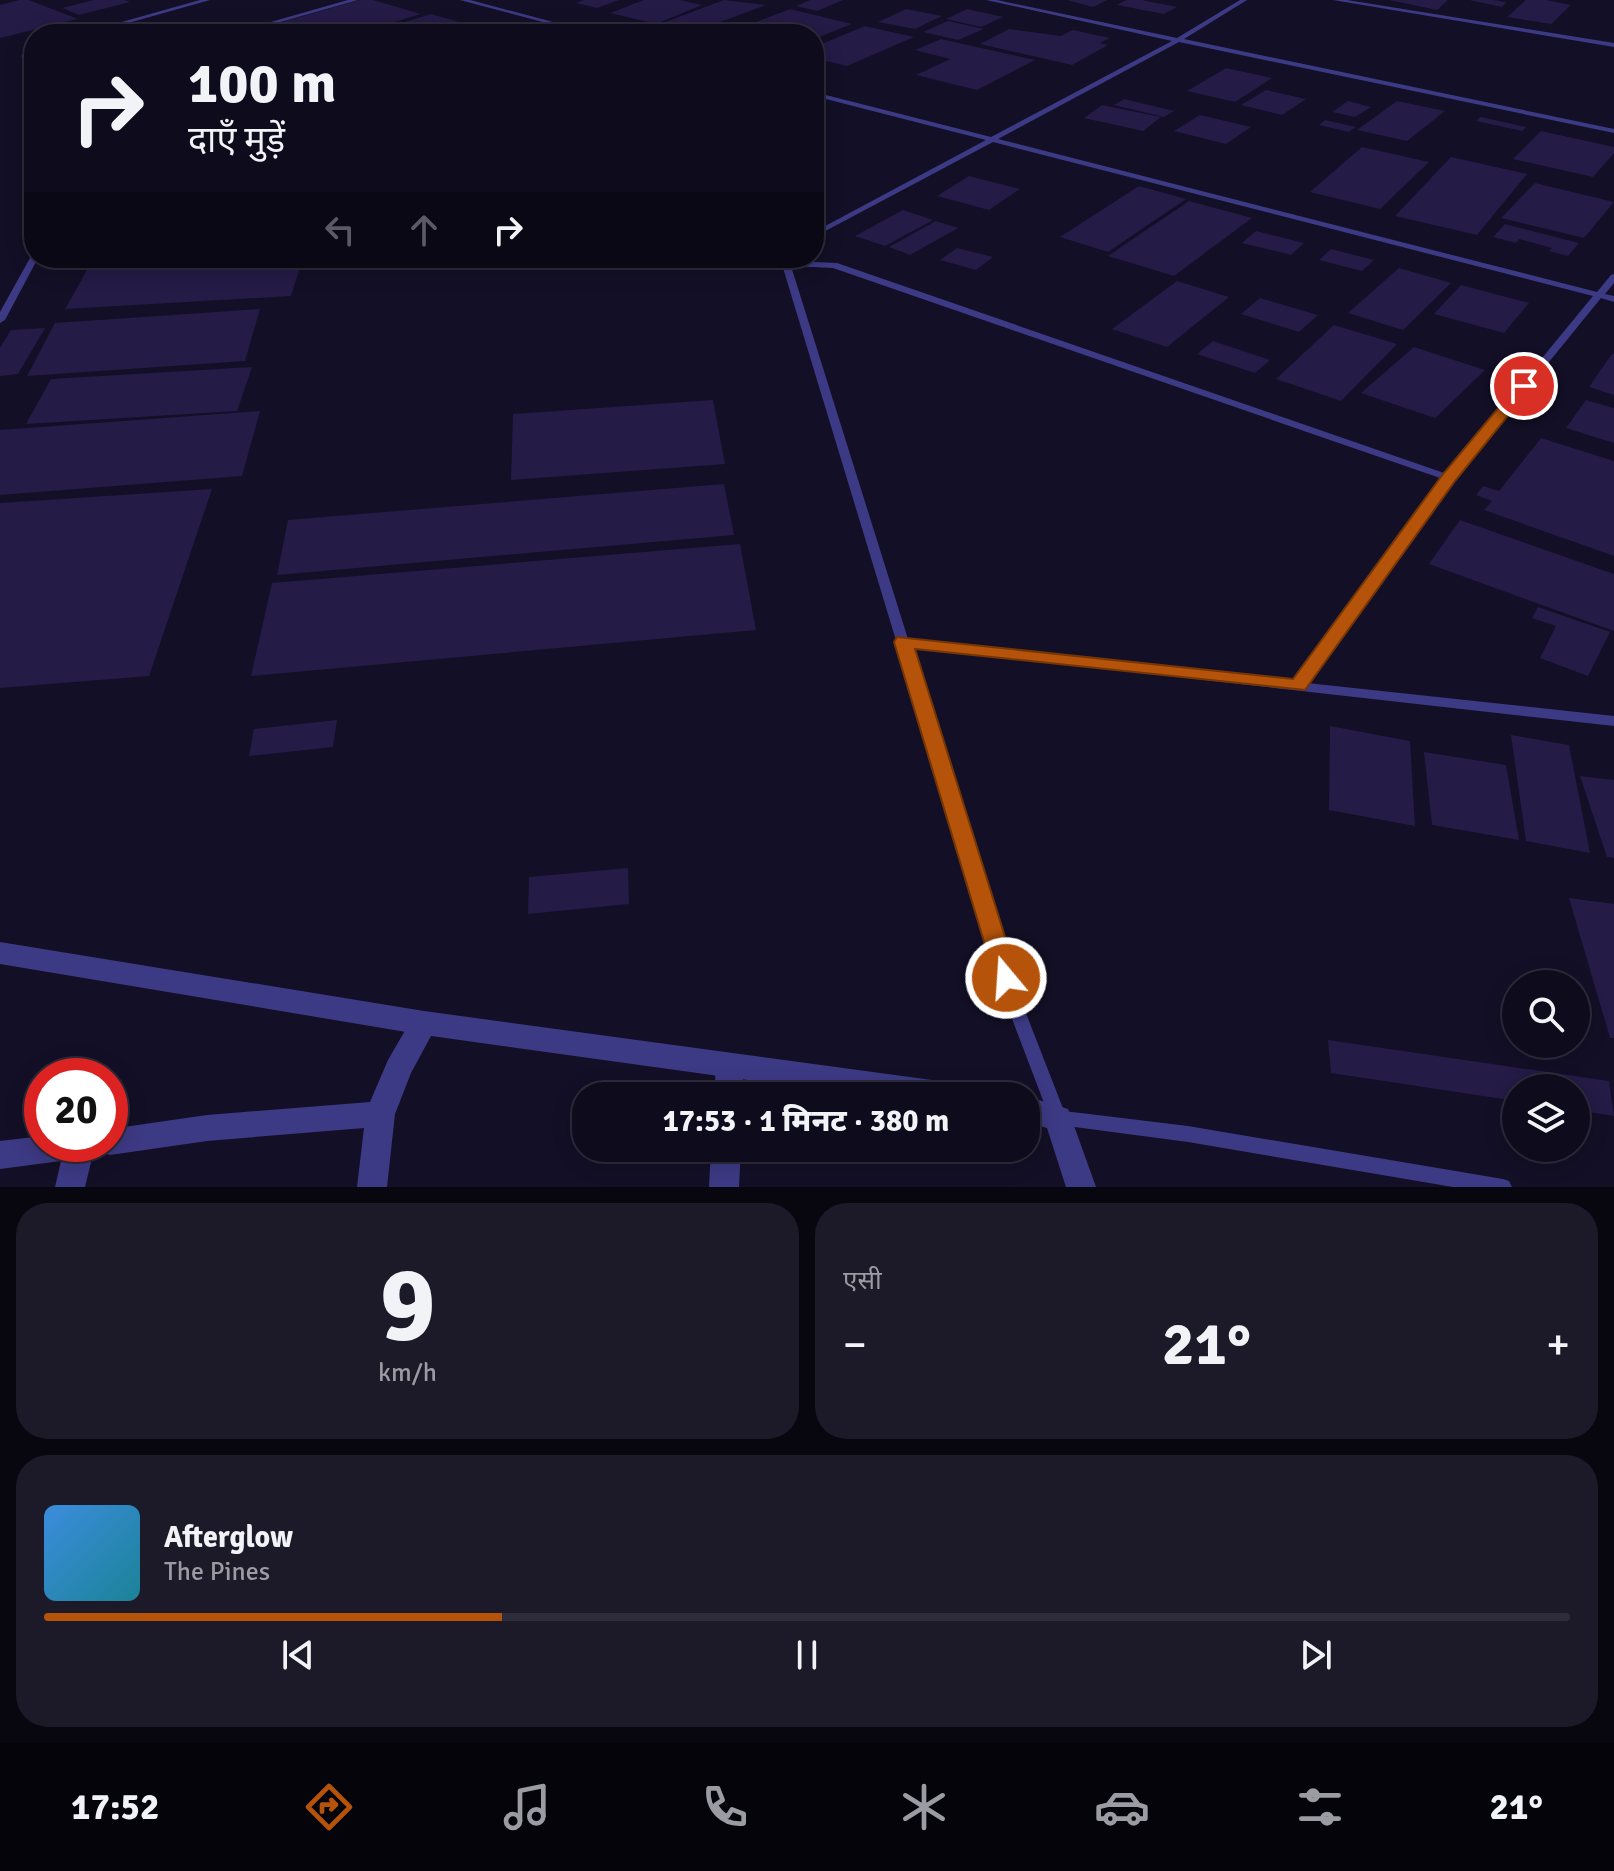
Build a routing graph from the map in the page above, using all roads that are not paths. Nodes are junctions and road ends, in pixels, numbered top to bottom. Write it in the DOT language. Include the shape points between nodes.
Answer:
graph roads {
  1 [pos="207,0"];
  2 [pos="355,0"];
  3 [pos="463,0"];
  4 [pos="989,0"];
  5 [pos="1244,0"];
  6 [pos="1336,0"];
  7 [pos="119,24"];
  8 [pos="267,24"];
  9 [pos="556,24"];
  10 [pos="1178,40"];
  11 [pos="1614,45"];
  12 [pos="824,96"];
  13 [pos="1614,131"];
  14 [pos="994,137"];
  15 [pos="824,230"];
  16 [pos="824,264"];
  17 [pos="29,268"];
  18 [pos="787,268"];
  19 [pos="1614,277"];
  20 [pos="1599,295"];
  21 [pos="1614,299"];
  22 [pos="0,320"];
  23 [pos="1449,478"];
  24 [pos="903,642"];
  25 [pos="1298,686"];
  26 [pos="1614,721"];
  27 [pos="0,953"];
  28 [pos="424,1023"];
  29 [pos="730,1066"];
  30 [pos="729,1082"];
  31 [pos="849,1082"];
  32 [pos="1040,1113"];
  33 [pos="380,1114"];
  34 [pos="1058,1118"];
  35 [pos="128,1139"];
  36 [pos="24,1152"];
  37 [pos="0,1155"];
  38 [pos="80,1162"];
  39 [pos="725,1162"];
  40 [pos="70,1187"];
  41 [pos="372,1187"];
  42 [pos="724,1187"];
  43 [pos="1081,1187"];
  44 [pos="1503,1187"];
  1 -- 7 [label="lane"];
  2 -- 8 [label="lane"];
  3 -- 9 [label="lane"];
  4 -- 10 [label="lane"];
  5 -- 10 [label="lane"];
  6 -- 11 [label="lane"];
  10 -- 13 [label="lane"];
  10 -- 14 [label="lane"];
  12 -- 14 [label="lane"];
  14 -- 15 [label="lane"];
  14 -- 20 [label="lane"];
  16 -- 23 [label="lane"];
  17 -- 22 [label="lane"];
  18 -- 24 [label="lane"];
  19 -- 20 [label="lane"];
  20 -- 21 [label="lane"];
  20 -- 23 [label="lane"];
  23 -- 25 [label="lane"];
  24 -- 25 [label="lane"];
  24 -- 34 [label="lane" via="1005,975"];
  25 -- 26 [label="lane"];
  27 -- 28 [label="street"];
  28 -- 29 [label="street"];
  28 -- 33 [label="street"];
  29 -- 30 [label="street"];
  29 -- 31 [label="street"];
  32 -- 34 [label="street"];
  33 -- 35 [label="street"];
  33 -- 41 [label="street"];
  34 -- 43 [label="street"];
  34 -- 44 [label="lane" via="1188,1134"];
  36 -- 37 [label="street"];
  38 -- 40 [label="street"];
  39 -- 42 [label="street"];
}
